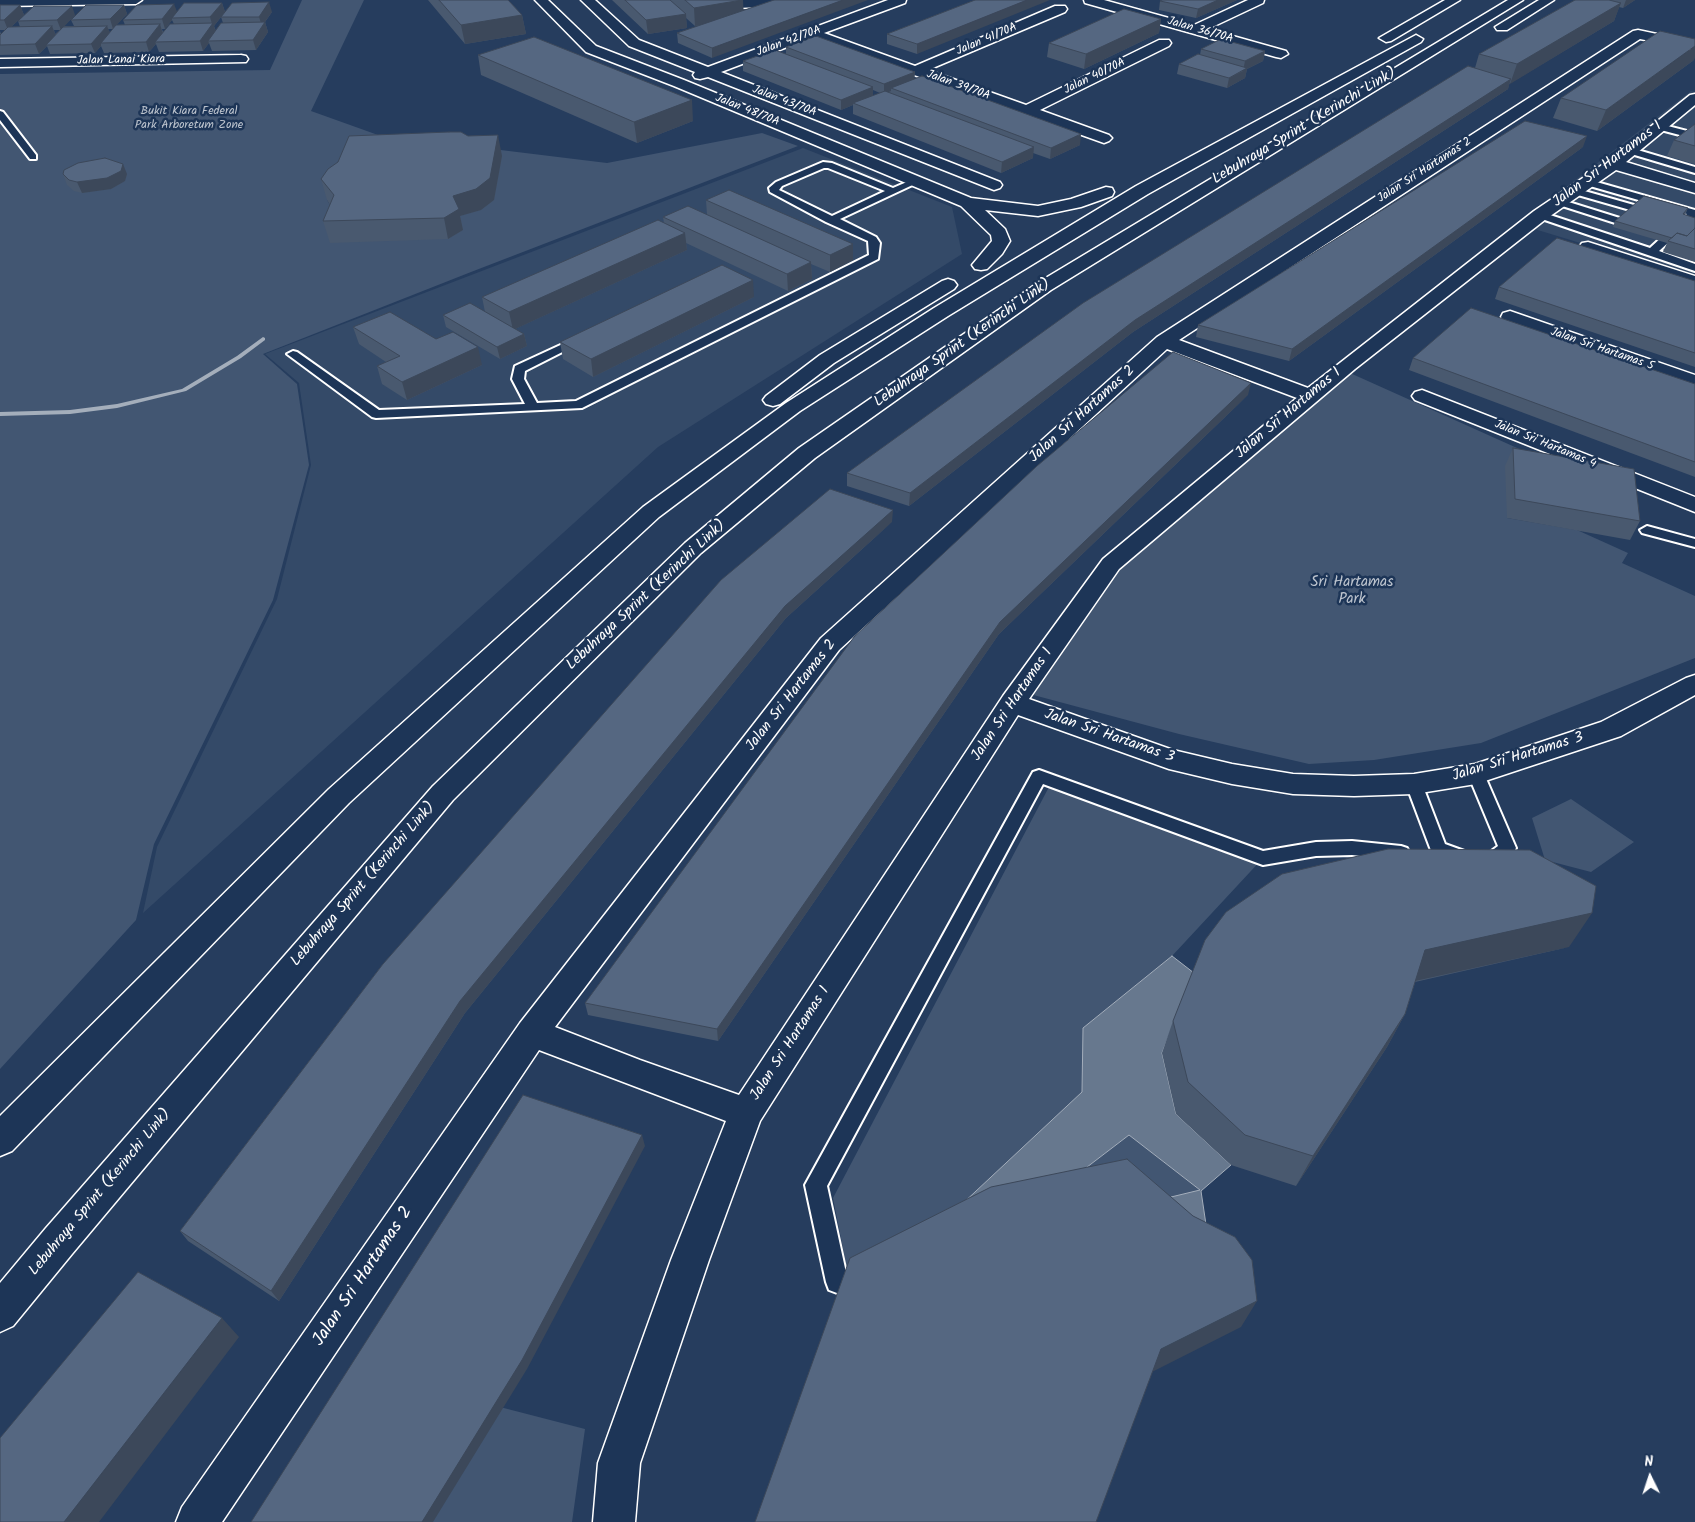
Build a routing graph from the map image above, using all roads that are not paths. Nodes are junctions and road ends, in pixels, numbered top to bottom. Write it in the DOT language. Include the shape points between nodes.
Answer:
graph roads {
  1 [pos="136,0"];
  2 [pos="541,0"];
  3 [pos="587,0"];
  4 [pos="730,0"];
  5 [pos="772,0"];
  6 [pos="900,0"];
  7 [pos="1090,0"];
  8 [pos="1258,0"];
  9 [pos="1454,0"];
  10 [pos="1516,0"];
  11 [pos="1548,0"];
  12 [pos="0,2"];
  13 [pos="1060,9"];
  14 [pos="1452,19"];
  15 [pos="1195,30"];
  16 [pos="1493,32"];
  17 [pos="813,34"];
  18 [pos="1476,42"];
  19 [pos="1164,43"];
  20 [pos="1371,46"];
  21 [pos="1695,46"];
  22 [pos="1281,54"];
  23 [pos="241,58"];
  24 [pos="0,63"];
  25 [pos="914,71"];
  26 [pos="708,72"];
  27 [pos="679,83"];
  28 [pos="1694,99"];
  29 [pos="1026,111"];
  30 [pos="0,114"];
  31 [pos="1660,127"];
  32 [pos="1695,136"];
  33 [pos="1104,138"];
  34 [pos="1631,151"];
  35 [pos="32,157"];
  36 [pos="1157,164"];
  37 [pos="1614,164"];
  38 [pos="1695,170"];
  39 [pos="916,181"];
  40 [pos="1586,182"];
  41 [pos="994,185"];
  42 [pos="1695,188"];
  43 [pos="893,192"];
  44 [pos="1106,192"];
  45 [pos="967,202"];
  46 [pos="1559,202"];
  47 [pos="1695,210"];
  48 [pos="1540,216"];
  49 [pos="830,220"];
  50 [pos="1675,220"];
  51 [pos="1046,226"];
  52 [pos="1660,233"];
  53 [pos="1123,238"];
  54 [pos="1021,241"];
  55 [pos="1588,247"];
  56 [pos="1652,252"];
  57 [pos="981,265"];
  58 [pos="1695,268"];
  59 [pos="1695,282"];
  60 [pos="1510,317"];
  61 [pos="590,334"];
  62 [pos="1164,341"];
  63 [pos="293,354"];
  64 [pos="1695,382"];
  65 [pos="1311,396"];
  66 [pos="1422,396"];
  67 [pos="533,407"];
  68 [pos="1695,505"];
  69 [pos="651,512"];
  70 [pos="1648,530"];
  71 [pos="1695,544"];
  72 [pos="1695,684"];
  73 [pos="1012,704"];
  74 [pos="1476,774"];
  75 [pos="1414,784"];
  76 [pos="1484,867"];
  77 [pos="532,1032"];
  78 [pos="746,1113"];
  79 [pos="0,1140"];
  80 [pos="837,1282"];
  81 [pos="0,1313"];
  82 [pos="197,1522"];
  83 [pos="614,1522"];
  1 -- 12 [label="main road"];
  2 -- 27 [label="main road, Jalan 48/70A" via="591,50"];
  3 -- 26 [label="main road, Jalan 43/70A" via="634,43"];
  4 -- 5 [label="main road" via="735,4"];
  6 -- 17 [label="main road, Jalan 42/70A"];
  7 -- 15 [label="main road, Jalan 36/70A"];
  8 -- 15 [label="main road"];
  9 -- 20 [label="main road"];
  10 -- 53 [label="main road, Lebuhraya Sprint (Kerinchi Link)"];
  11 -- 16 [label="main road"];
  13 -- 25 [label="main road, Jalan 41/70A"];
  14 -- 69 [label="main road, Lebuhraya Sprint (Kerinchi Link)" via="1142,190 941,312 793,407"];
  15 -- 22 [label="main road, Jalan 36/70A"];
  17 -- 25 [label="main road, Jalan 39/70A"];
  17 -- 26 [label="main road, Jalan 42/70A"];
  18 -- 53 [label="main road"];
  19 -- 29 [label="main road, Jalan 40/70A"];
  21 -- 62 [label="main road, Jalan Sri Hartamas 2" via="1638,34"];
  23 -- 24 [label="main road, Jalan Lanai Kiara"];
  25 -- 29 [label="main road, Jalan 39/70A"];
  26 -- 27 [label="main road, Jalan 42/70A"];
  26 -- 41 [label="main road, Jalan 43/70A"];
  27 -- 39 [label="main road, Jalan 48/70A"];
  28 -- 31 [label="main road, Jalan Sri Hartamas 1"];
  29 -- 33 [label="main road, Jalan 39/70A"];
  30 -- 35 [label="lane"];
  31 -- 32 [label="lane"];
  31 -- 34 [label="main road, Jalan Sri Hartamas 1"];
  34 -- 37 [label="main road, Jalan Sri Hartamas 1"];
  34 -- 38 [label="lane"];
  36 -- 44 [label="main road"];
  37 -- 40 [label="main road, Jalan Sri Hartamas 1"];
  37 -- 42 [label="main road"];
  39 -- 43 [label="lane"];
  39 -- 45 [label="main road, Jalan 48/70A"];
  40 -- 46 [label="main road, Jalan Sri Hartamas 1"];
  40 -- 47 [label="lane"];
  40 -- 50 [label="lane"];
  43 -- 49 [label="lane"];
  43 -- 49 [label="lane" via="829,165 774,188 775,192"];
  44 -- 45 [label="main road, Jalan 48/70A" via="1038,211"];
  44 -- 51 [label="main road"];
  45 -- 57 [label="main road, Jalan 48/70A" via="999,233 1001,241"];
  46 -- 48 [label="main road, Jalan Sri Hartamas 1"];
  46 -- 52 [label="lane"];
  47 -- 50 [label="lane"];
  48 -- 56 [label="lane"];
  48 -- 65 [label="main road, Jalan Sri Hartamas 1"];
  49 -- 67 [label="lane" via="872,239 875,243 874,257 578,405"];
  50 -- 52 [label="lane"];
  52 -- 56 [label="lane"];
  53 -- 81 [label="main road, Lebuhraya Sprint (Kerinchi Link)" via="1024,300 807,453 693,548 443,793"];
  54 -- 57 [label="main road"];
  55 -- 59 [label="main road"];
  56 -- 58 [label="lane"];
  57 -- 69 [label="main road" via="827,360 691,460"];
  60 -- 64 [label="main road, Jalan Sri Hartamas 5"];
  61 -- 67 [label="lane" via="519,369 518,379"];
  62 -- 65 [label="main road"];
  62 -- 77 [label="main road, Jalan Sri Hartamas 2" via="830,644"];
  63 -- 67 [label="lane" via="376,414"];
  65 -- 73 [label="main road, Jalan Sri Hartamas 1" via="1110,564"];
  66 -- 68 [label="main road, Jalan Sri Hartamas 4"];
  69 -- 79 [label="main road, Lebuhraya Sprint (Kerinchi Link)" via="339,796"];
  70 -- 71 [label="lane"];
  72 -- 74 [label="main road, Jalan Sri Hartamas 3" via="1611,730"];
  73 -- 75 [label="main road, Jalan Sri Hartamas 3" via="1169,759 1232,774 1293,784"];
  73 -- 78 [label="main road, Jalan Sri Hartamas 1"];
  74 -- 75 [label="main road, Jalan Sri Hartamas 3"];
  74 -- 76 [label="lane" via="1507,848"];
  75 -- 76 [label="lane" via="1438,848"];
  76 -- 80 [label="lane" via="1414,854 1352,848 1263,858 1039,776 816,1185"];
  77 -- 78 [label="main road"];
  77 -- 82 [label="main road, Jalan Sri Hartamas 2"];
  78 -- 83 [label="main road, Jalan Sri Hartamas 1" via="690,1260 619,1463"];
}
